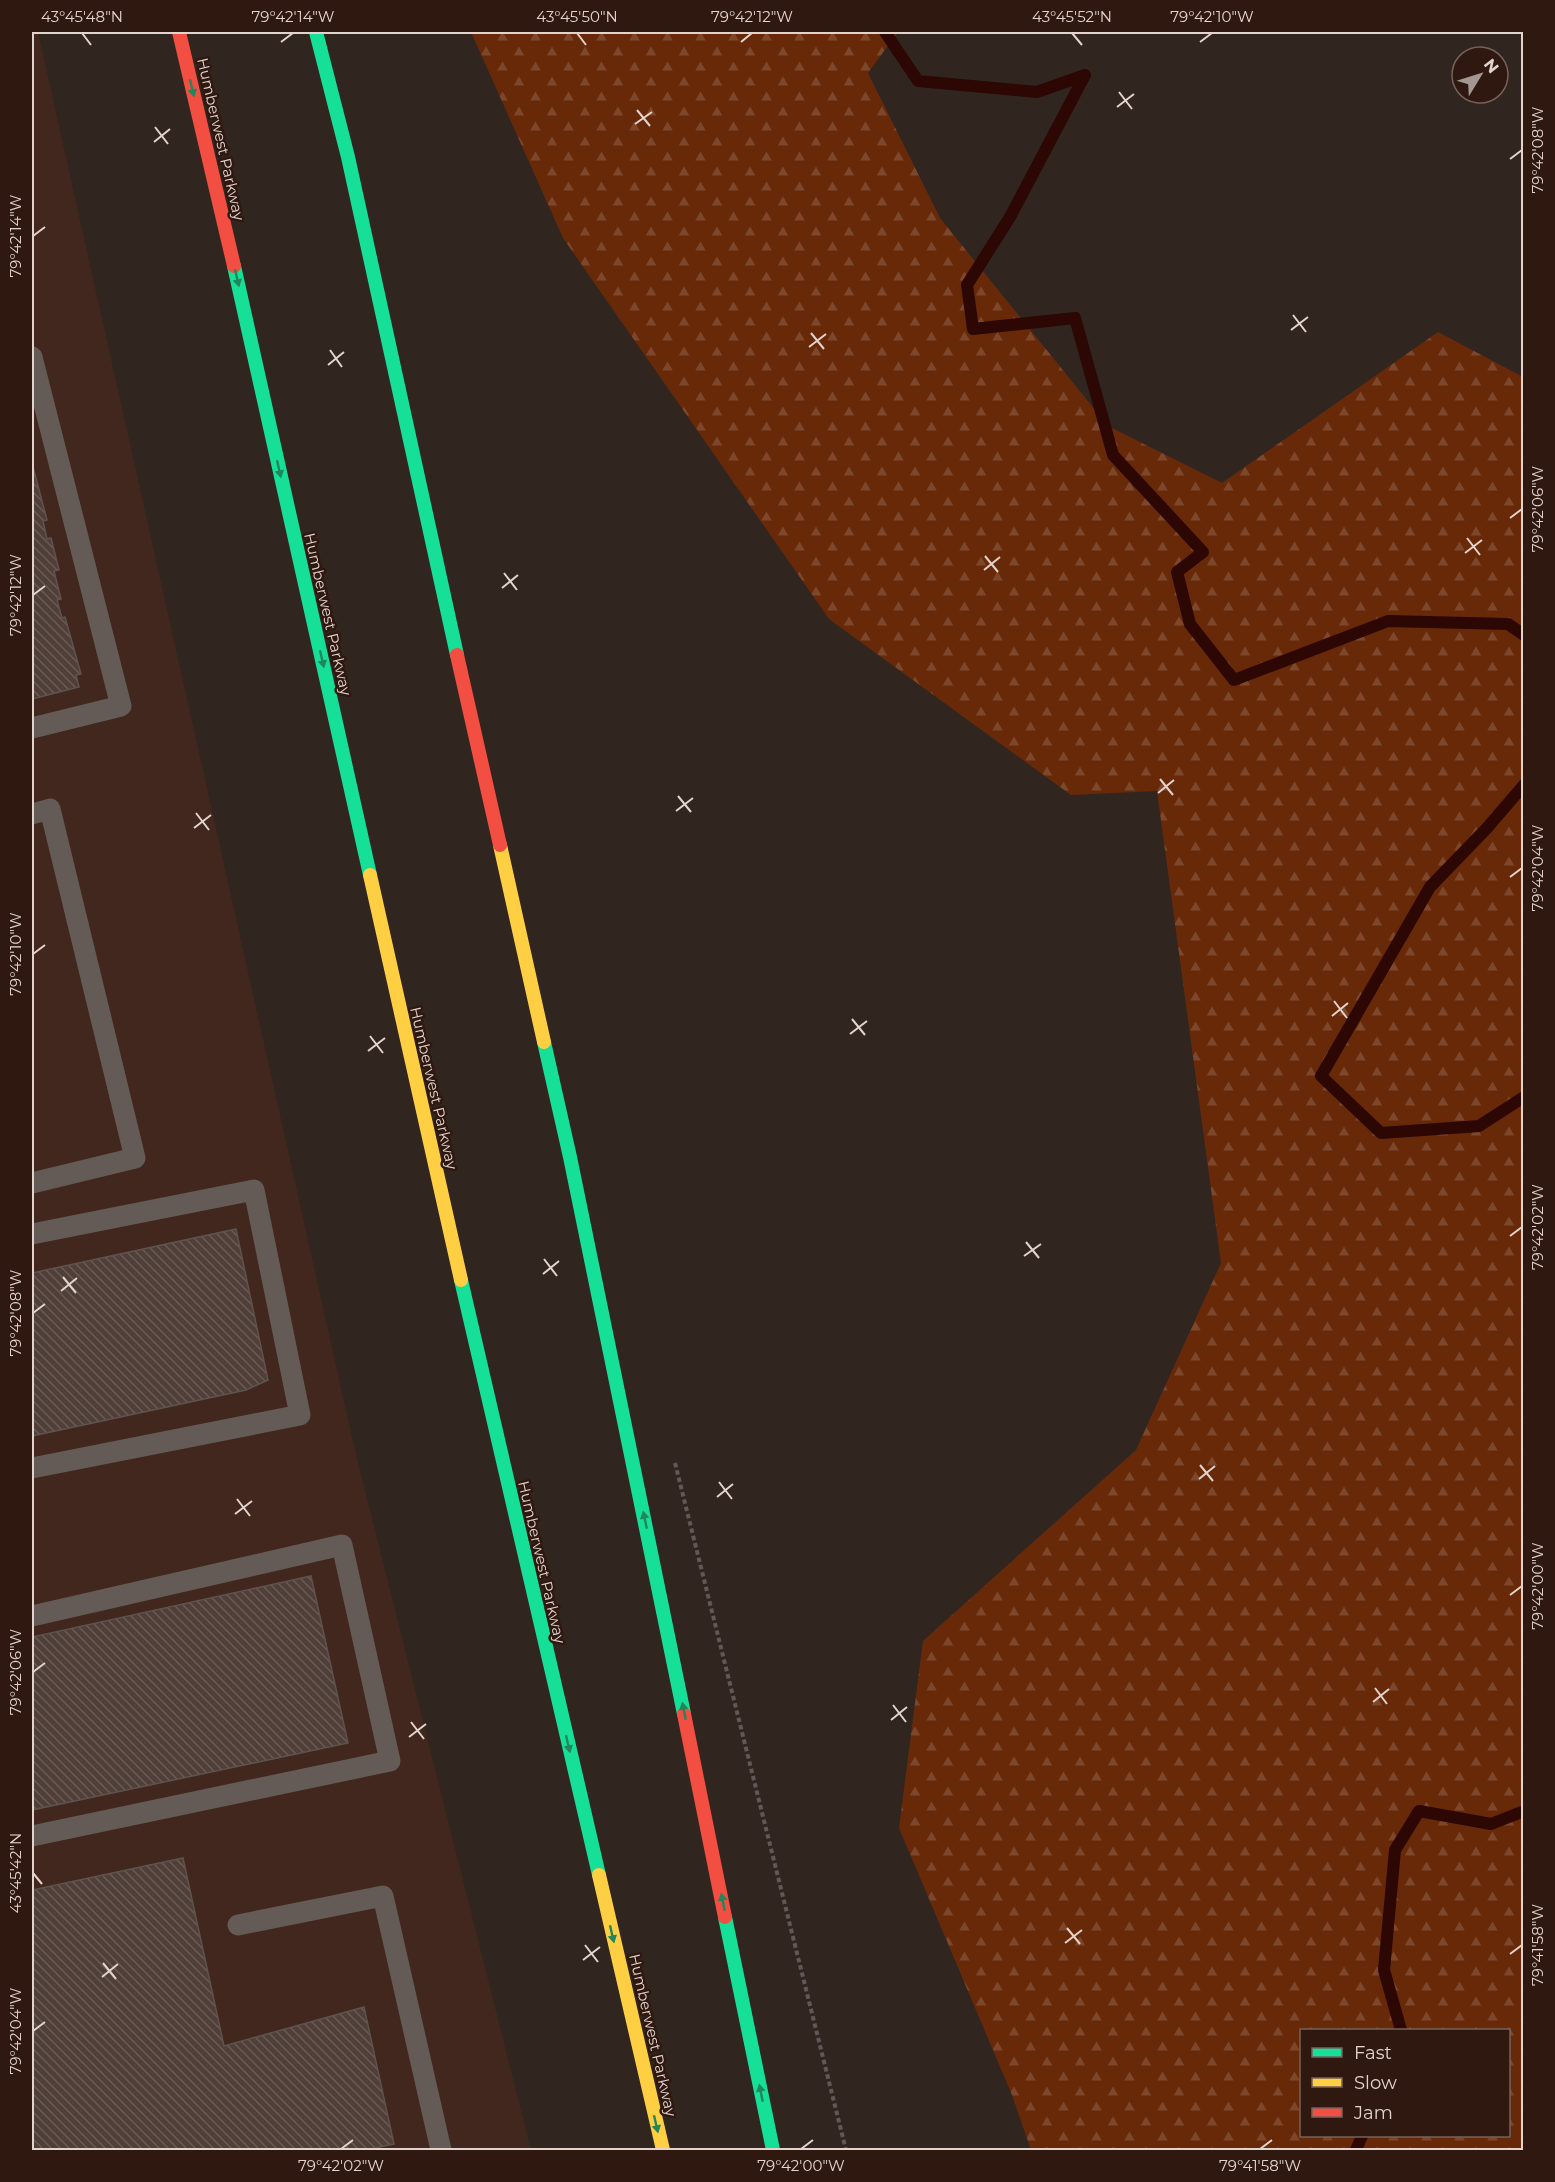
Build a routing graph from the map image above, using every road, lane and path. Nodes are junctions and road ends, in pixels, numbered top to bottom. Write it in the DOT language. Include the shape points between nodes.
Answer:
graph roads {
  1 [pos="179,32"];
  2 [pos="316,32"];
  3 [pos="33,369"];
  4 [pos="32,728"];
  5 [pos="32,814"];
  6 [pos="32,1183"];
  7 [pos="32,1234"];
  8 [pos="32,1468"];
  9 [pos="32,1616"];
  10 [pos="32,1836"];
  11 [pos="238,1925"];
  12 [pos="441,2151"];
  13 [pos="663,2151"];
  14 [pos="773,2151"];
  1 -- 13 [label="main road, Humberwest Parkway, one-way" via="466,1304"];
  14 -- 2 [label="main road, one-way" via="570,1157 348,157"];
  3 -- 4 [label="lane" via="121,706"];
  5 -- 6 [label="lane" via="50,809 135,1158"];
  7 -- 8 [label="lane" via="254,1190 300,1415"];
  9 -- 10 [label="lane" via="342,1545 390,1761"];
  11 -- 12 [label="lane" via="383,1896"];
}
